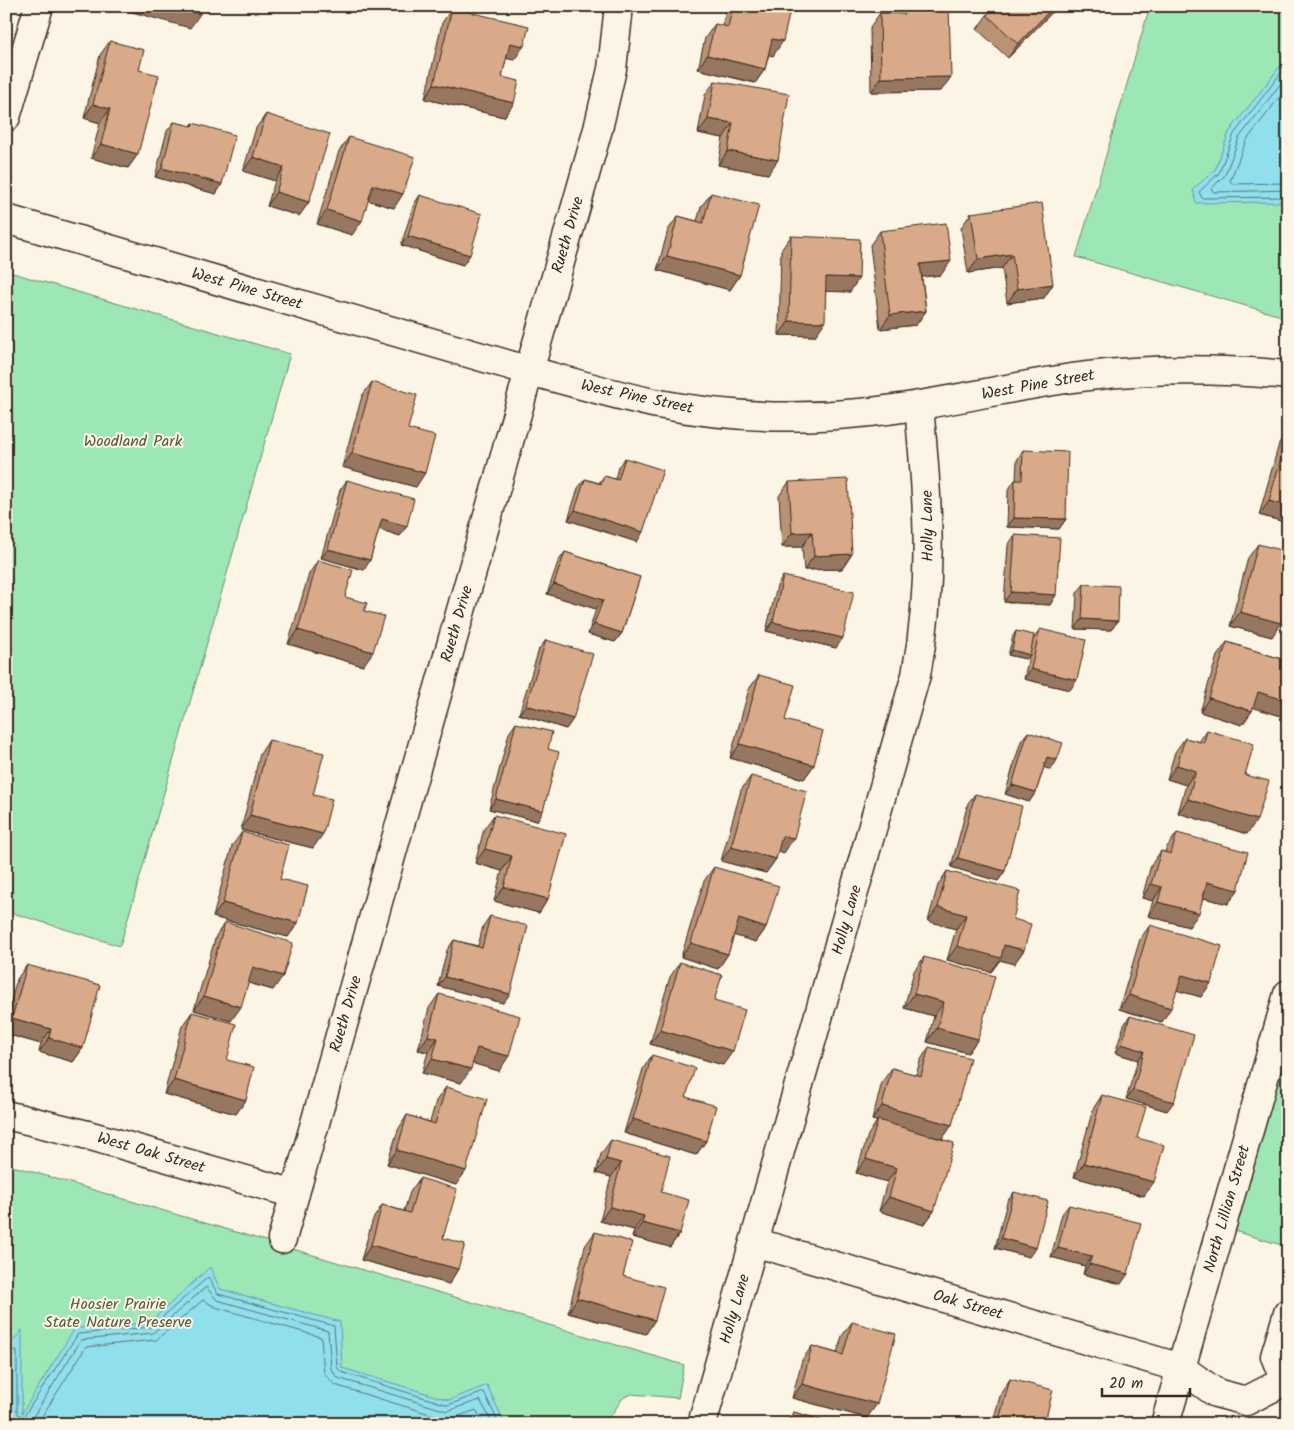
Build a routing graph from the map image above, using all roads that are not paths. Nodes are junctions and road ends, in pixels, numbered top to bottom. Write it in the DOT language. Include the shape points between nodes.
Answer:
graph roads {
  1 [pos="38,6"];
  2 [pos="619,6"];
  3 [pos="6,118"];
  4 [pos="6,219"];
  5 [pos="530,370"];
  6 [pos="1288,375"];
  7 [pos="920,407"];
  8 [pos="1288,994"];
  9 [pos="6,1115"];
  10 [pos="295,1194"];
  11 [pos="282,1239"];
  12 [pos="754,1242"];
  13 [pos="1288,1313"];
  14 [pos="1181,1368"];
  15 [pos="1286,1382"];
  16 [pos="702,1424"];
  17 [pos="1166,1424"];
  1 -- 3 [label="street"];
  2 -- 5 [label="street, Rueth Drive" via="606,98"];
  4 -- 5 [label="street, West Pine Street"];
  5 -- 7 [label="street, West Pine Street" via="652,403 730,414 858,414"];
  5 -- 10 [label="street, Rueth Drive"];
  6 -- 7 [label="street, West Pine Street" via="1185,369 1135,371 1043,382"];
  7 -- 12 [label="street, Holly Lane" via="927,488 929,573 916,675"];
  8 -- 14 [label="street, North Lillian Street"];
  9 -- 10 [label="street, West Oak Street"];
  10 -- 11 [label="street, Rueth Drive"];
  12 -- 14 [label="street, Oak Street"];
  12 -- 16 [label="street, Holly Lane"];
  13 -- 15 [label="street" via="1275,1356"];
  14 -- 15 [label="street, Oak Street" via="1216,1393 1246,1401"];
  14 -- 17 [label="street, North Lillian Street"];
}
